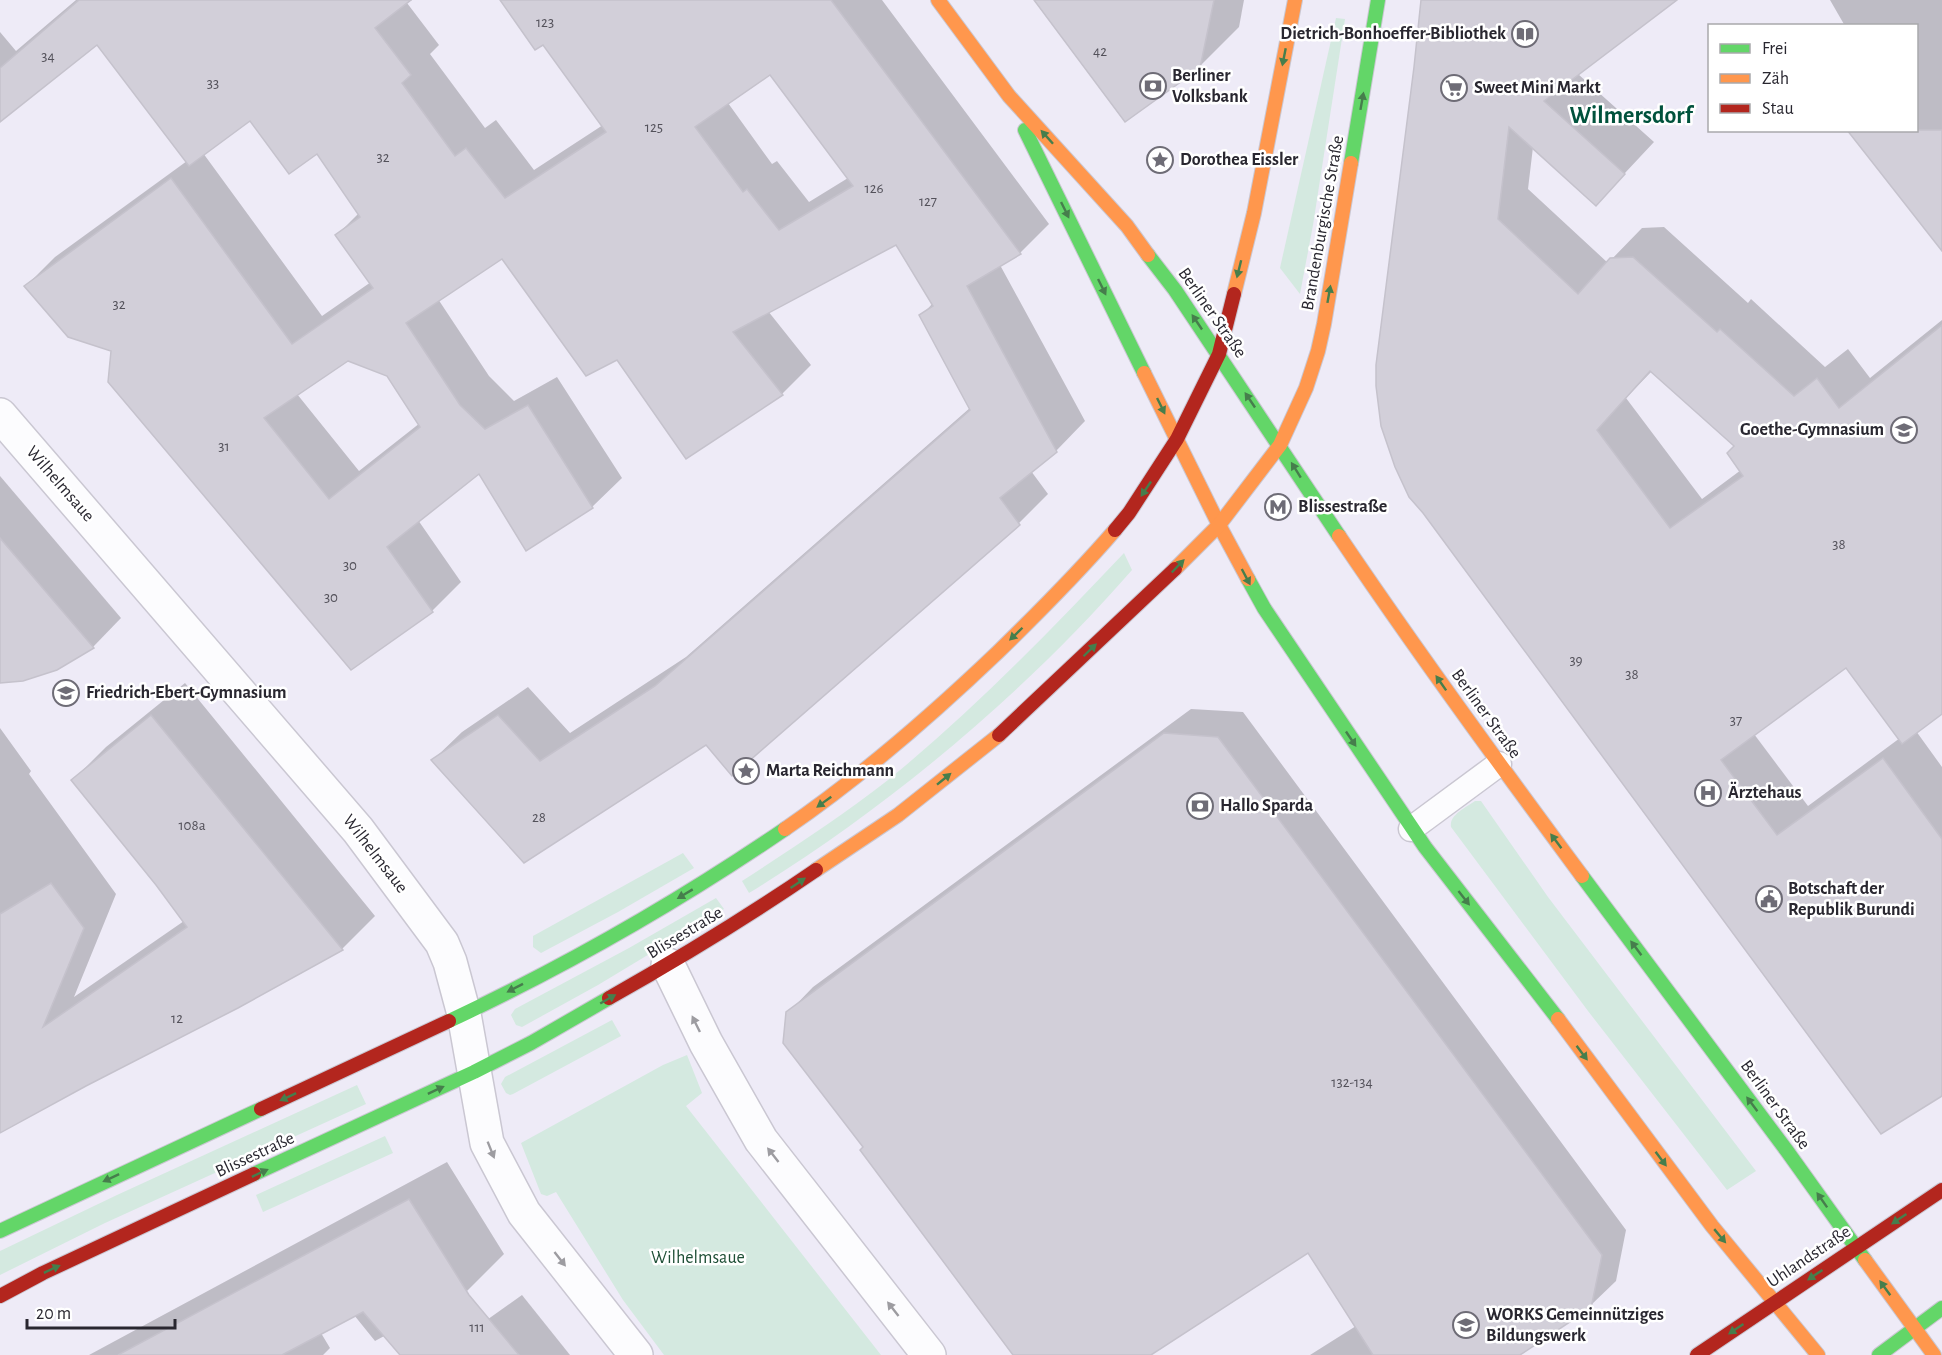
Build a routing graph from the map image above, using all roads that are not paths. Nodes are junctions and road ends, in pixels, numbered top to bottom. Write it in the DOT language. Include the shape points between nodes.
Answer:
graph roads {
  1 [pos="938,0"];
  2 [pos="1295,0"];
  3 [pos="1378,0"];
  4 [pos="1009,96"];
  5 [pos="1219,354"];
  6 [pos="0,415"];
  7 [pos="1177,439"];
  8 [pos="1280,445"];
  9 [pos="1219,525"];
  10 [pos="1499,764"];
  11 [pos="1411,829"];
  12 [pos="668,965"];
  13 [pos="464,1014"];
  14 [pos="474,1072"];
  15 [pos="1942,1190"];
  16 [pos="0,1231"];
  17 [pos="1856,1248"];
  18 [pos="0,1296"];
  19 [pos="1775,1303"];
  20 [pos="1942,1308"];
  21 [pos="1914,1328"];
  22 [pos="636,1355"];
  23 [pos="929,1355"];
  24 [pos="1697,1355"];
  25 [pos="1818,1355"];
  26 [pos="1879,1355"];
  27 [pos="1934,1355"];
  1 -- 4 [label="main road, Berliner Straße"];
  2 -- 5 [label="main road, one-way" via="1254,213"];
  8 -- 3 [label="main road, Brandenburgische Straße, one-way" via="1306,388 1322,333"];
  5 -- 4 [label="main road, Berliner Straße, one-way" via="1126,226"];
  4 -- 7 [label="main road, Berliner Straße, one-way"];
  5 -- 7 [label="main road"];
  8 -- 5 [label="main road, Berliner Straße, one-way"];
  6 -- 13 [label="street, Wilhelmsaue" via="358,830 442,943"];
  7 -- 9 [label="main road, Berliner Straße"];
  7 -- 13 [label="main road, Blissestraße, one-way" via="1114,532 953,695 870,766 719,874 648,917"];
  8 -- 9 [label="main road, Blissestraße"];
  10 -- 8 [label="main road, Berliner Straße, one-way" via="1395,619"];
  9 -- 11 [label="main road, Berliner Straße, one-way" via="1264,608"];
  12 -- 9 [label="main road, Blissestraße, one-way" via="898,815 1010,726"];
  10 -- 11 [label="lane"];
  17 -- 10 [label="main road, Berliner Straße, one-way"];
  11 -- 19 [label="main road, Berliner Straße, one-way" via="1712,1226"];
  14 -- 12 [label="main road, Blissestraße, one-way"];
  23 -- 12 [label="street, one-way" via="760,1140"];
  13 -- 14 [label="street, Wilhelmsaue"];
  13 -- 16 [label="main road, Blissestraße, one-way"];
  18 -- 14 [label="main road, Blissestraße, one-way"];
  14 -- 22 [label="street, Wilhelmsaue, one-way" via="487,1143 524,1213"];
  15 -- 17 [label="main road, Uhlandstraße, one-way"];
  17 -- 19 [label="main road, Uhlandstraße, one-way"];
  21 -- 17 [label="main road, Berliner Straße, one-way"];
  19 -- 24 [label="main road, Uhlandstraße, one-way"];
  19 -- 25 [label="main road, Berliner Straße"];
  20 -- 21 [label="main road"];
  21 -- 26 [label="main road"];
  21 -- 27 [label="main road, Berliner Straße"];
}
